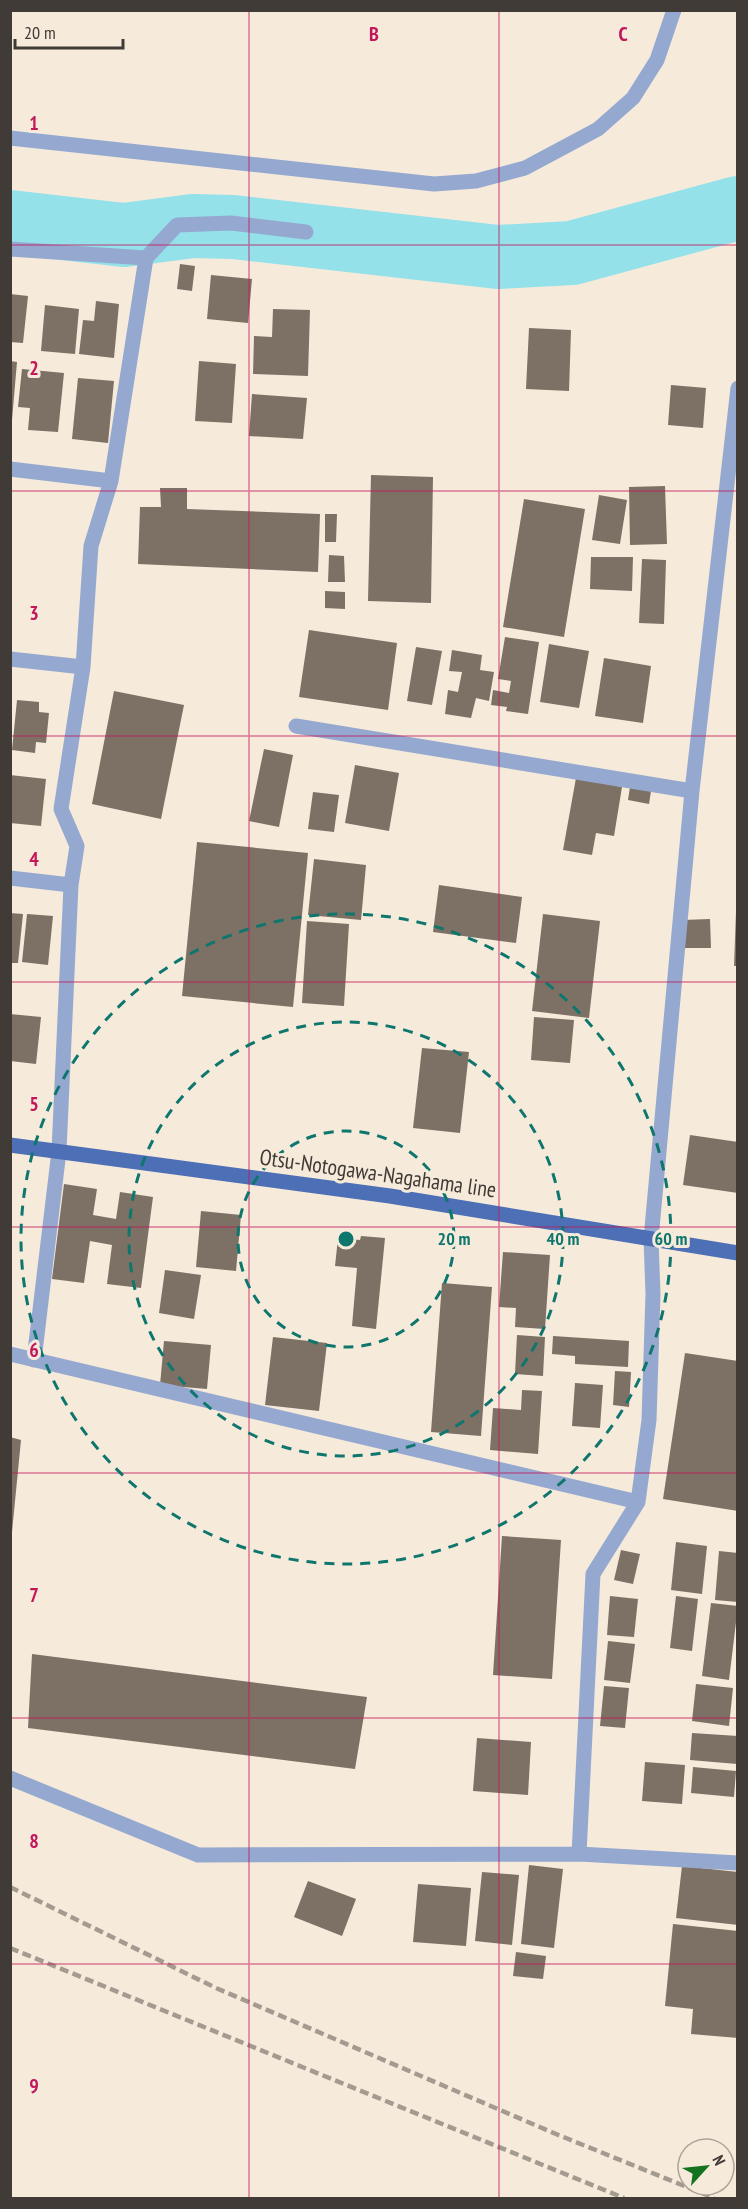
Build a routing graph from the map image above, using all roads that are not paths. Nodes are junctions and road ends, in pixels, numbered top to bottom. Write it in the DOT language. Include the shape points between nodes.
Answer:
graph roads {
  1 [pos="674,10"];
  2 [pos="10,138"];
  3 [pos="306,232"];
  4 [pos="10,249"];
  5 [pos="146,258"];
  6 [pos="738,388"];
  7 [pos="10,469"];
  8 [pos="111,481"];
  9 [pos="10,659"];
  10 [pos="83,667"];
  11 [pos="296,726"];
  12 [pos="692,791"];
  13 [pos="10,878"];
  14 [pos="71,885"];
  15 [pos="10,1145"];
  16 [pos="59,1151"];
  17 [pos="651,1239"];
  18 [pos="738,1253"];
  19 [pos="10,1354"];
  20 [pos="34,1360"];
  21 [pos="638,1502"];
  22 [pos="10,1778"];
  23 [pos="579,1854"];
  24 [pos="738,1863"];
  1 -- 2 [label="street" via="657,60 633,98 598,129 525,168 476,181 434,184"];
  3 -- 5 [label="street" via="231,223 177,225"];
  4 -- 5 [label="street"];
  5 -- 8 [label="street"];
  6 -- 12 [label="street"];
  7 -- 8 [label="street"];
  8 -- 10 [label="street" via="91,546"];
  9 -- 10 [label="street"];
  10 -- 14 [label="street" via="61,809 77,846"];
  11 -- 12 [label="street"];
  12 -- 17 [label="street"];
  13 -- 14 [label="street"];
  14 -- 16 [label="street"];
  15 -- 16 [label="main road, Otsu-Notogawa-Nagahama line"];
  16 -- 17 [label="main road, Otsu-Notogawa-Nagahama line" via="390,1196"];
  16 -- 20 [label="street"];
  17 -- 18 [label="main road, Otsu-Notogawa-Nagahama line"];
  17 -- 21 [label="street" via="649,1420"];
  19 -- 20 [label="street"];
  20 -- 21 [label="street"];
  21 -- 23 [label="street" via="593,1574"];
  22 -- 23 [label="street" via="198,1855"];
  23 -- 24 [label="street"];
}
